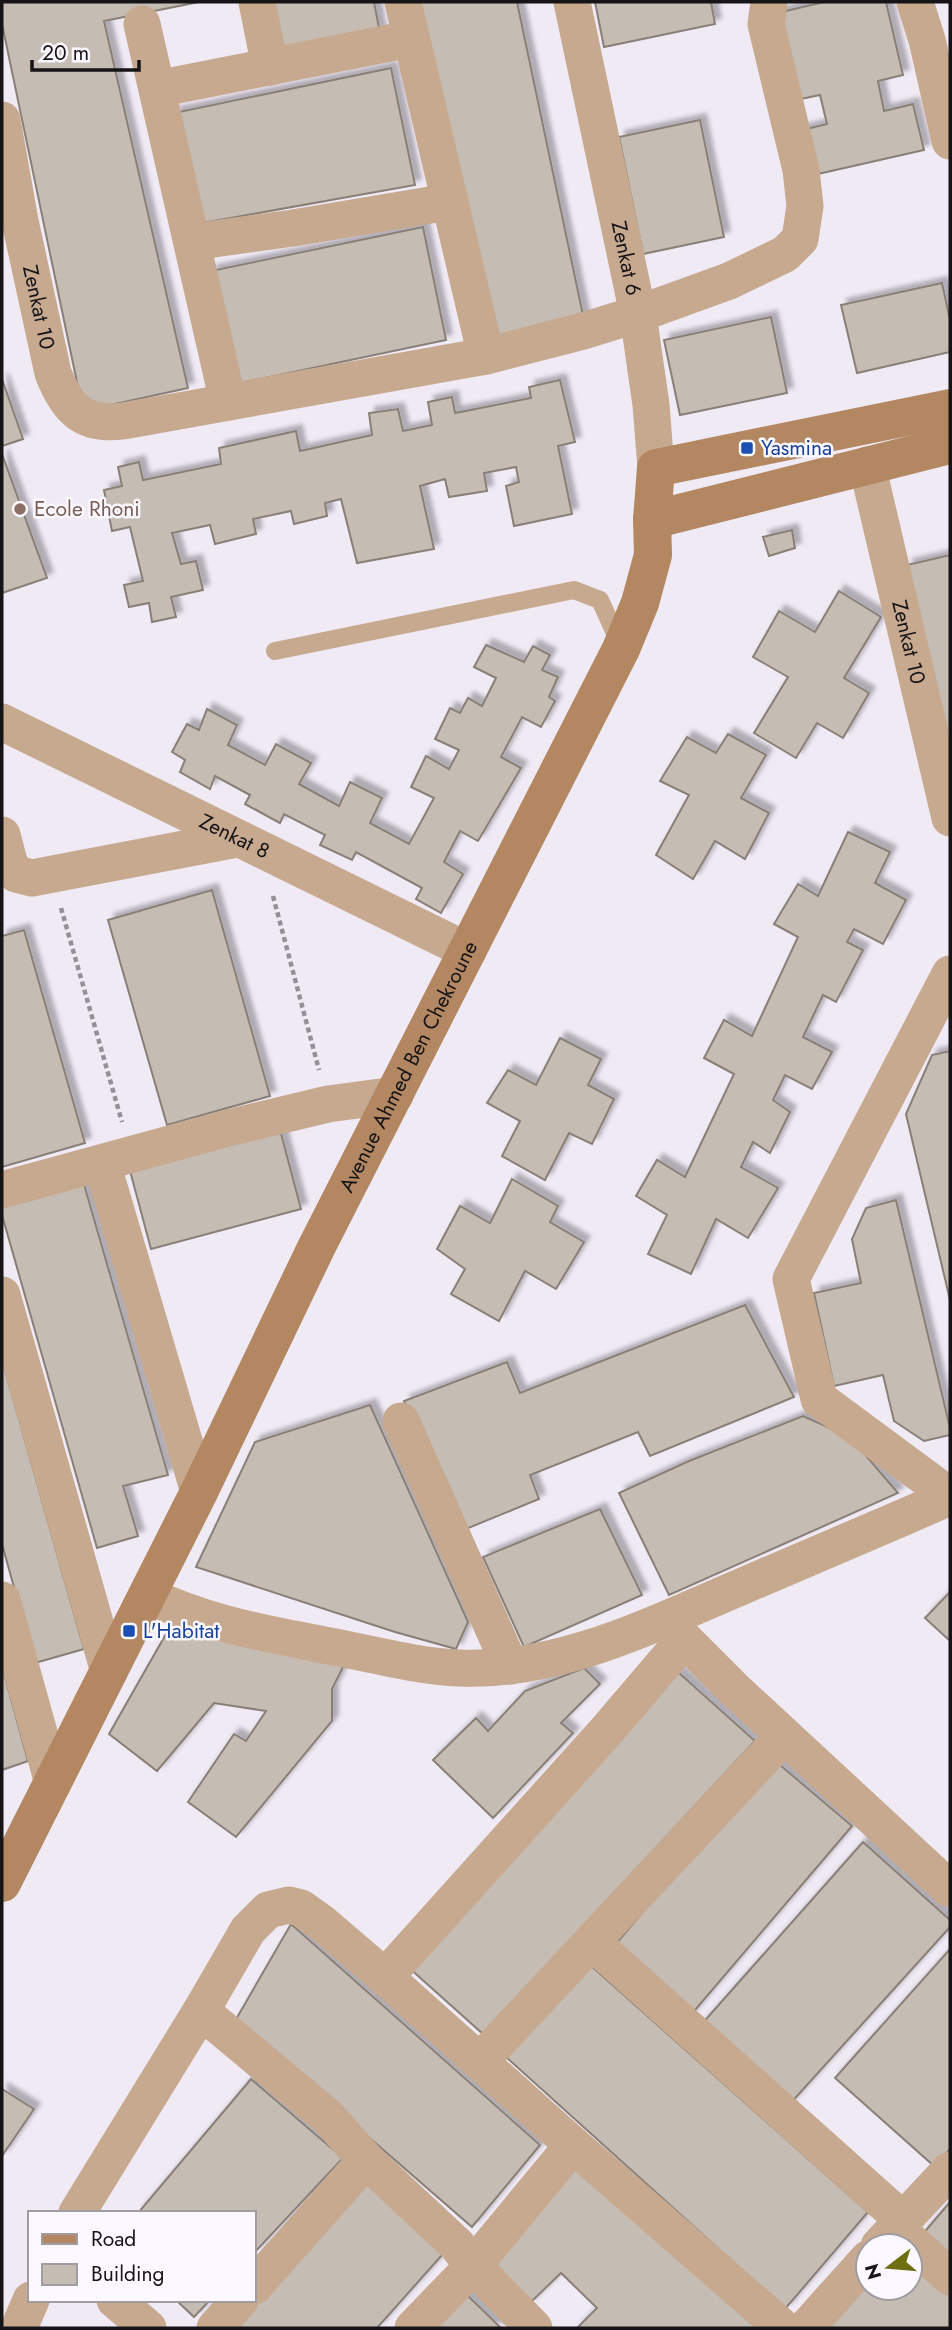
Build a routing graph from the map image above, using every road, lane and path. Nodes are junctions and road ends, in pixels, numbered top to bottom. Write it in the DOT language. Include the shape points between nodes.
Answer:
graph roads {
  1 [pos="257,2"];
  2 [pos="403,2"];
  3 [pos="572,2"];
  4 [pos="769,2"];
  5 [pos="915,2"];
  6 [pos="142,24"];
  7 [pos="410,39"];
  8 [pos="270,67"];
  9 [pos="157,89"];
  10 [pos="2,120"];
  11 [pos="950,141"];
  12 [pos="448,202"];
  13 [pos="192,242"];
  14 [pos="638,314"];
  15 [pos="486,356"];
  16 [pos="228,402"];
  17 [pos="950,408"];
  18 [pos="950,445"];
  19 [pos="867,465"];
  20 [pos="656,468"];
  21 [pos="652,520"];
  22 [pos="621,649"];
  23 [pos="275,651"];
  24 [pos="2,722"];
  25 [pos="950,818"];
  26 [pos="2,835"];
  27 [pos="249,845"];
  28 [pos="51,874"];
  29 [pos="468,951"];
  30 [pos="950,974"];
  31 [pos="395,1095"];
  32 [pos="328,1104"];
  33 [pos="117,1159"];
  34 [pos="2,1190"];
  35 [pos="2,1295"];
  36 [pos="401,1421"];
  37 [pos="199,1492"];
  38 [pos="950,1497"];
  39 [pos="147,1595"];
  40 [pos="2,1600"];
  41 [pos="674,1630"];
  42 [pos="509,1666"];
  43 [pos="109,1672"];
  44 [pos="784,1736"];
  45 [pos="53,1783"];
  46 [pos="3,1872"];
  47 [pos="950,1889"];
  48 [pos="592,1942"];
  49 [pos="385,1977"];
  50 [pos="201,2011"];
  51 [pos="480,2061"];
  52 [pos="573,2145"];
  53 [pos="366,2160"];
  54 [pos="950,2170"];
  55 [pos="78,2211"];
  56 [pos="893,2231"];
  57 [pos="473,2266"];
  58 [pos="854,2275"];
  59 [pos="950,2277"];
  60 [pos="256,2284"];
  61 [pos="30,2302"];
  62 [pos="117,2302"];
  63 [pos="238,2302"];
  64 [pos="19,2328"];
  65 [pos="148,2328"];
  66 [pos="215,2328"];
  67 [pos="413,2328"];
  68 [pos="534,2328"];
  69 [pos="783,2328"];
  70 [pos="806,2328"];
  1 -- 8 [label="street"];
  2 -- 7 [label="street"];
  3 -- 14 [label="street, Zenkat 6"];
  4 -- 14 [label="street, Zenkat 10" via="766,24 801,170 805,206 800,239 785,254 757,269"];
  5 -- 11 [label="street"];
  6 -- 9 [label="street"];
  7 -- 8 [label="street"];
  7 -- 12 [label="street"];
  8 -- 9 [label="street"];
  9 -- 13 [label="street"];
  10 -- 16 [label="street, Zenkat 10" via="53,373 72,409 105,423"];
  12 -- 13 [label="street"];
  12 -- 15 [label="street"];
  13 -- 16 [label="street"];
  14 -- 15 [label="street, Zenkat 10"];
  14 -- 20 [label="street, Zenkat 6"];
  15 -- 16 [label="street, Zenkat 10"];
  17 -- 20 [label="main road"];
  18 -- 19 [label="main road"];
  19 -- 21 [label="main road"];
  19 -- 25 [label="street, Zenkat 10"];
  20 -- 21 [label="main road, Zenkat 6"];
  21 -- 22 [label="main road, Avenue Ahmed Ben Chekroune" via="653,555"];
  22 -- 23 [label="lane" via="600,600 574,590"];
  22 -- 29 [label="main road, Avenue Ahmed Ben Chekroune"];
  24 -- 27 [label="street, Zenkat 8"];
  26 -- 28 [label="street" via="16,874 32,878"];
  27 -- 28 [label="street"];
  27 -- 29 [label="street, Zenkat 8"];
  27 -- 32 [label="path"];
  28 -- 33 [label="path"];
  29 -- 31 [label="main road, Avenue Ahmed Ben Chekroune"];
  30 -- 38 [label="street" via="791,1279 819,1399"];
  31 -- 32 [label="street"];
  31 -- 37 [label="main road, Avenue Ahmed Ben Chekroune"];
  32 -- 33 [label="street"];
  33 -- 34 [label="street"];
  33 -- 37 [label="street"];
  35 -- 43 [label="street"];
  36 -- 42 [label="street"];
  37 -- 39 [label="main road, Avenue Ahmed Ben Chekroune"];
  38 -- 41 [label="street"];
  39 -- 42 [label="street" via="224,1625 419,1663 460,1668"];
  39 -- 43 [label="main road, Avenue Ahmed Ben Chekroune"];
  40 -- 45 [label="street"];
  41 -- 42 [label="street"];
  41 -- 44 [label="street"];
  41 -- 49 [label="street" via="608,1729"];
  43 -- 45 [label="main road, Avenue Ahmed Ben Chekroune"];
  44 -- 47 [label="street"];
  44 -- 48 [label="street"];
  45 -- 46 [label="main road, Avenue Ahmed Ben Chekroune"];
  48 -- 51 [label="street"];
  48 -- 56 [label="street"];
  49 -- 50 [label="street" via="301,1908 289,1905 268,1910 248,1930"];
  49 -- 51 [label="street"];
  50 -- 53 [label="street" via="328,2117"];
  50 -- 55 [label="street"];
  51 -- 52 [label="street"];
  52 -- 57 [label="street"];
  52 -- 69 [label="street"];
  53 -- 57 [label="street" via="457,2245"];
  53 -- 60 [label="street"];
  54 -- 56 [label="street"];
  56 -- 59 [label="street"];
  57 -- 67 [label="street"];
  57 -- 68 [label="street"];
  58 -- 70 [label="street"];
  61 -- 64 [label="street"];
  62 -- 65 [label="street"];
  63 -- 66 [label="street"];
}
